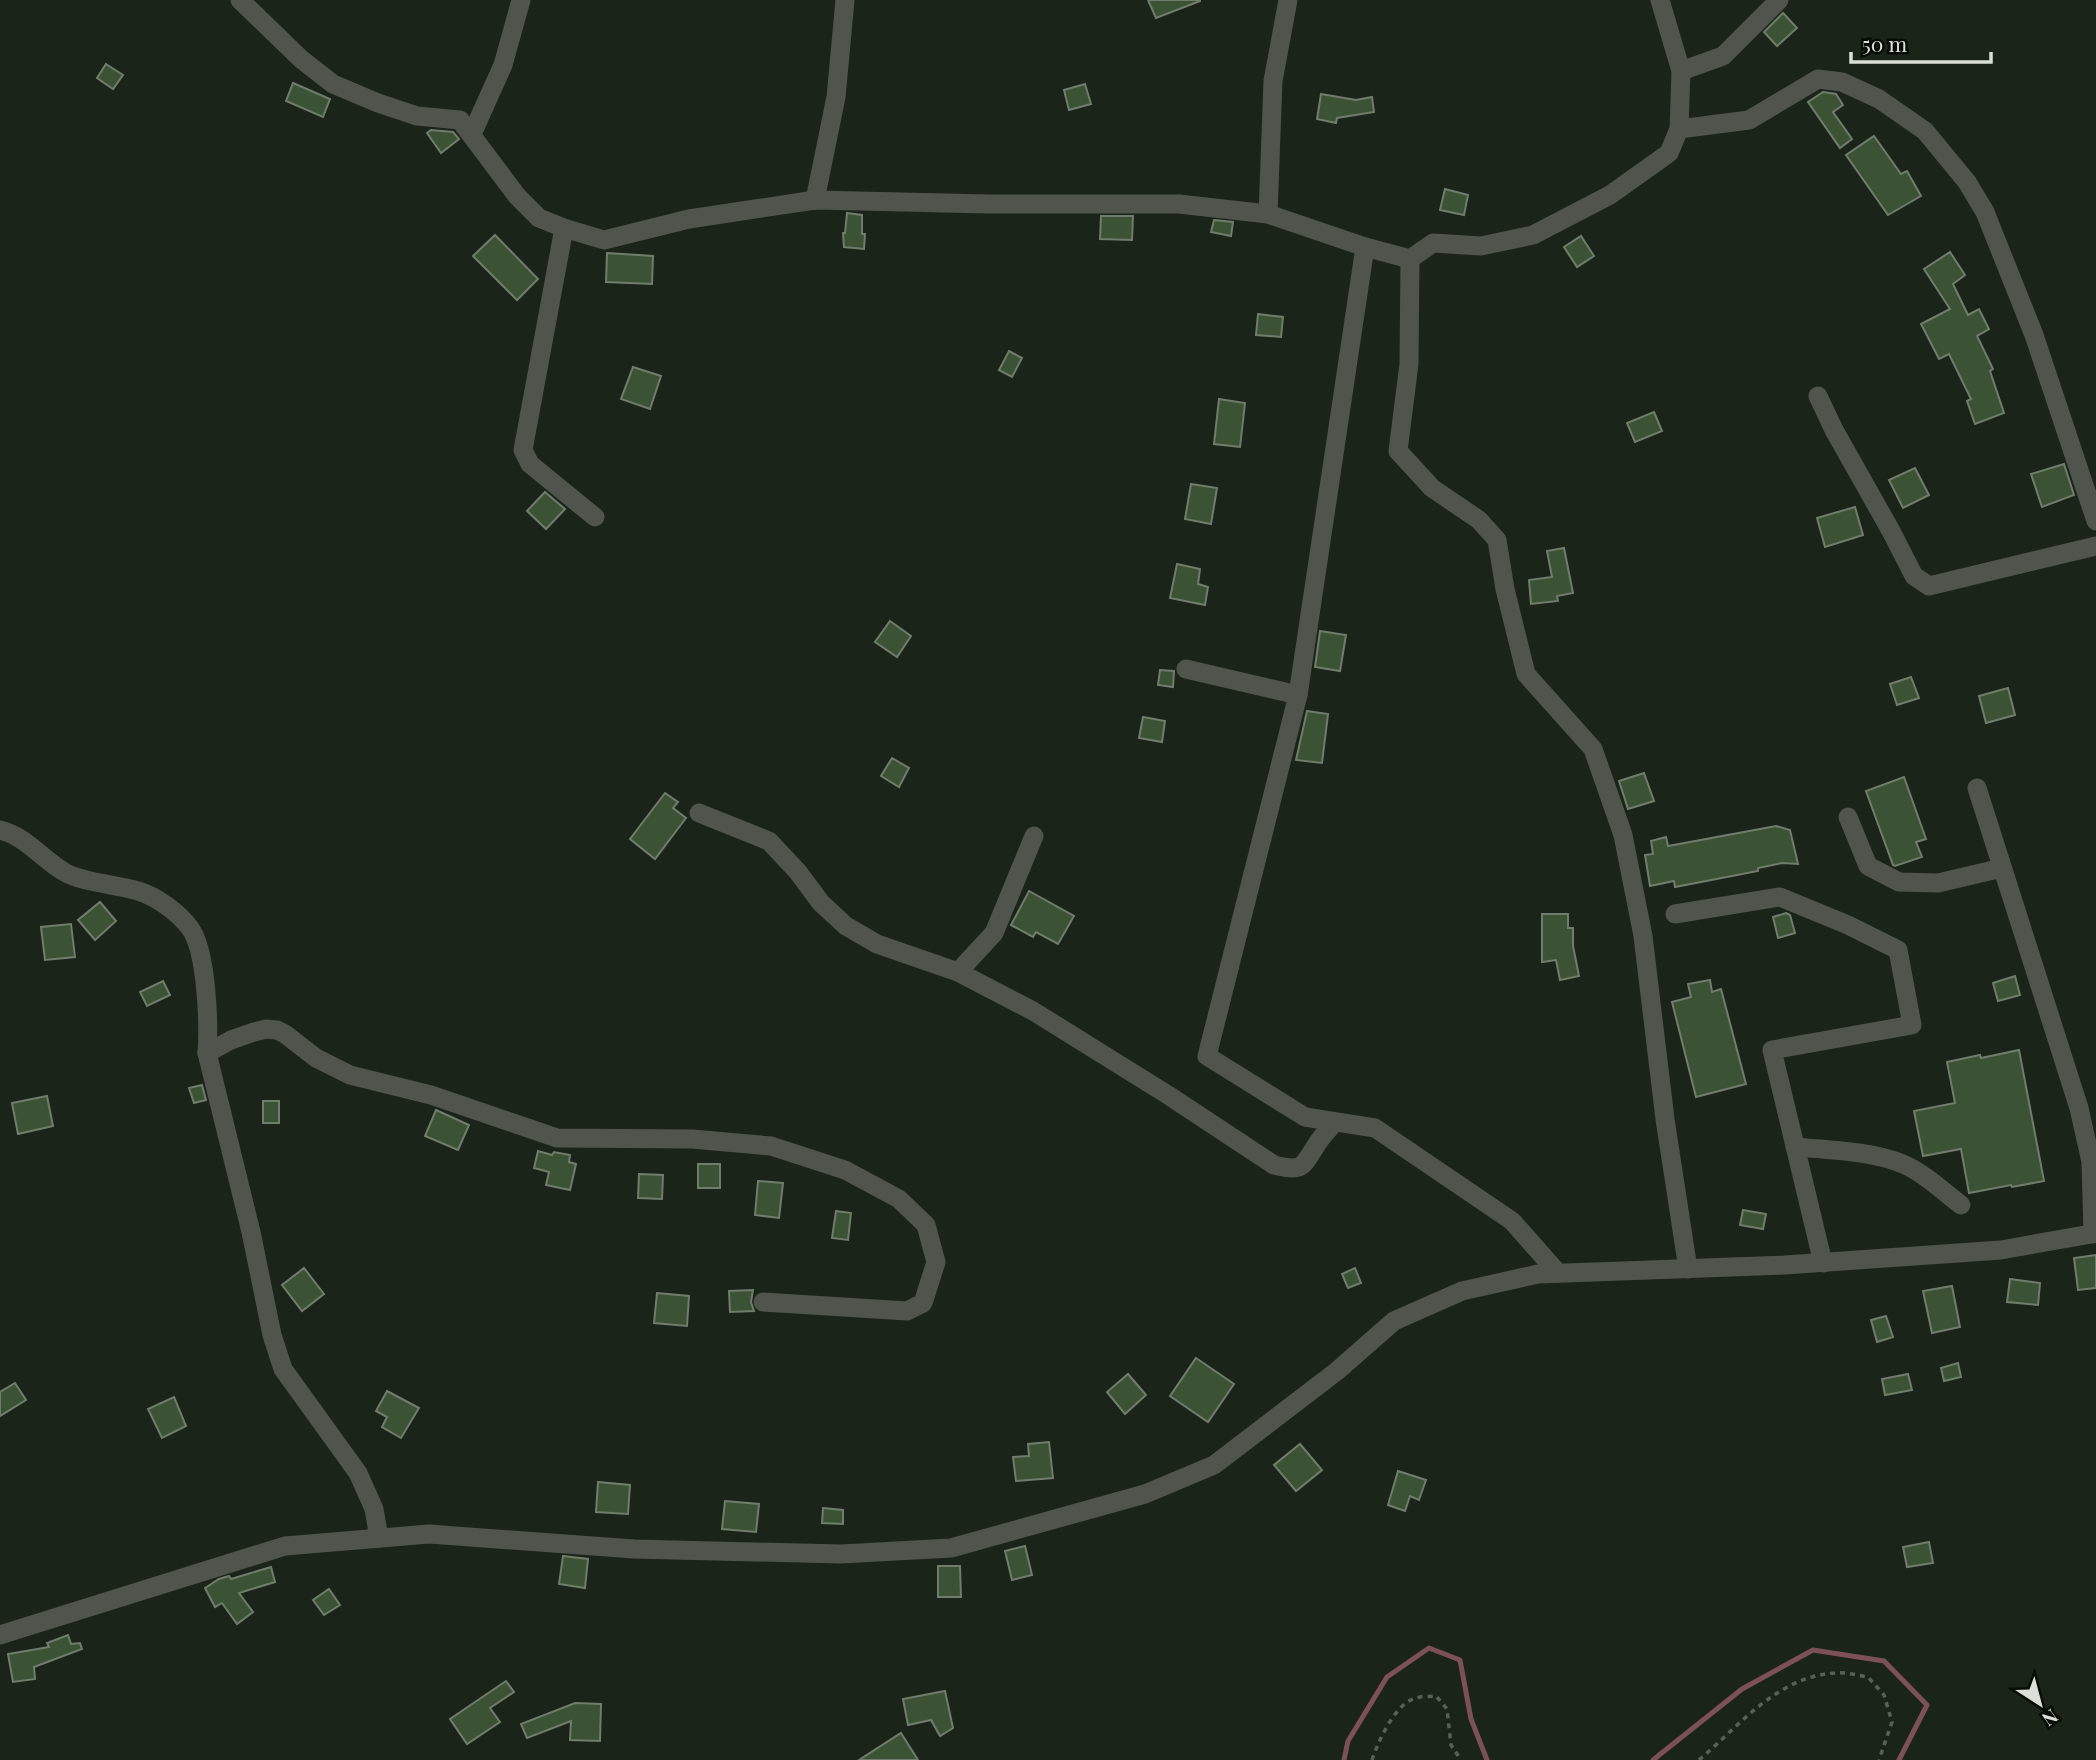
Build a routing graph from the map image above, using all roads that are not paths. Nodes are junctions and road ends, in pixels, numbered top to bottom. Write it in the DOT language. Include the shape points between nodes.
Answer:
graph roads {
  1 [pos="240,0"];
  2 [pos="521,0"];
  3 [pos="845,0"];
  4 [pos="1288,0"];
  5 [pos="1660,0"];
  6 [pos="1779,0"];
  7 [pos="1681,71"];
  8 [pos="1679,130"];
  9 [pos="472,134"];
  10 [pos="815,200"];
  11 [pos="1268,214"];
  12 [pos="564,228"];
  13 [pos="1365,247"];
  14 [pos="1410,259"];
  15 [pos="1818,396"];
  16 [pos="596,517"];
  17 [pos="2096,522"];
  18 [pos="2096,546"];
  19 [pos="1186,669"];
  20 [pos="1298,695"];
  21 [pos="1977,788"];
  22 [pos="699,813"];
  23 [pos="1848,817"];
  24 [pos="0,830"];
  25 [pos="1034,836"];
  26 [pos="2002,868"];
  27 [pos="1675,914"];
  28 [pos="958,972"];
  29 [pos="207,1053"];
  30 [pos="1335,1122"];
  31 [pos="1795,1147"];
  32 [pos="1961,1205"];
  33 [pos="2094,1233"];
  34 [pos="1823,1263"];
  35 [pos="1688,1269"];
  36 [pos="1558,1273"];
  37 [pos="764,1303"];
  38 [pos="379,1538"];
  39 [pos="0,1635"];
  1 -- 9 [label="street" via="333,84 417,116 460,120"];
  2 -- 9 [label="street" via="503,65"];
  3 -- 10 [label="street" via="836,97"];
  4 -- 11 [label="street" via="1273,81"];
  5 -- 7 [label="street"];
  6 -- 7 [label="street" via="1723,56"];
  7 -- 8 [label="street"];
  8 -- 14 [label="street" via="1668,153 1610,195 1533,235 1480,246 1433,243"];
  8 -- 17 [label="street" via="1749,120 1818,79 1842,82 1879,99 1925,131 1967,182 1984,212 2034,335"];
  9 -- 12 [label="street" via="517,196 539,218"];
  10 -- 11 [label="street" via="1179,204"];
  10 -- 12 [label="street" via="689,219 604,240"];
  11 -- 13 [label="street"];
  12 -- 16 [label="street" via="523,450 530,464"];
  13 -- 14 [label="street"];
  13 -- 20 [label="street"];
  14 -- 35 [label="street" via="1409,364 1398,451 1432,488 1479,520 1496,540 1526,674 1593,749 1623,835 1643,936"];
  15 -- 18 [label="street" via="1914,576 1928,586"];
  19 -- 20 [label="street"];
  20 -- 30 [label="street" via="1207,1056 1305,1117"];
  21 -- 26 [label="street"];
  22 -- 28 [label="street" via="769,841 846,926 877,944"];
  23 -- 26 [label="street" via="1868,866 1899,883 1938,883"];
  24 -- 29 [label="street" via="14,834 68,875 141,891 191,929 205,980"];
  25 -- 28 [label="street" via="994,933"];
  26 -- 33 [label="street" via="2079,1108 2091,1162"];
  27 -- 31 [label="street" via="1780,897 1898,950 1912,1025 1772,1050"];
  28 -- 30 [label="street" via="1033,1011 1274,1165 1293,1170 1306,1163"];
  29 -- 37 [label="street" via="266,1028 285,1034 316,1058 350,1075 431,1095 557,1138 692,1139 771,1146 845,1170 900,1199 926,1225 936,1262 923,1303 907,1311"];
  29 -- 38 [label="street" via="283,1369 358,1473 374,1509"];
  30 -- 36 [label="street" via="1375,1128 1415,1154 1512,1221"];
  31 -- 32 [label="street" via="1854,1152 1903,1164"];
  31 -- 34 [label="street"];
  33 -- 34 [label="street" via="2001,1250"];
  34 -- 35 [label="street"];
  35 -- 36 [label="street"];
  36 -- 38 [label="street" via="1462,1291 1394,1321 1214,1465 1145,1494 951,1548 841,1554 634,1549 429,1534"];
  38 -- 39 [label="street" via="285,1546"];
}
